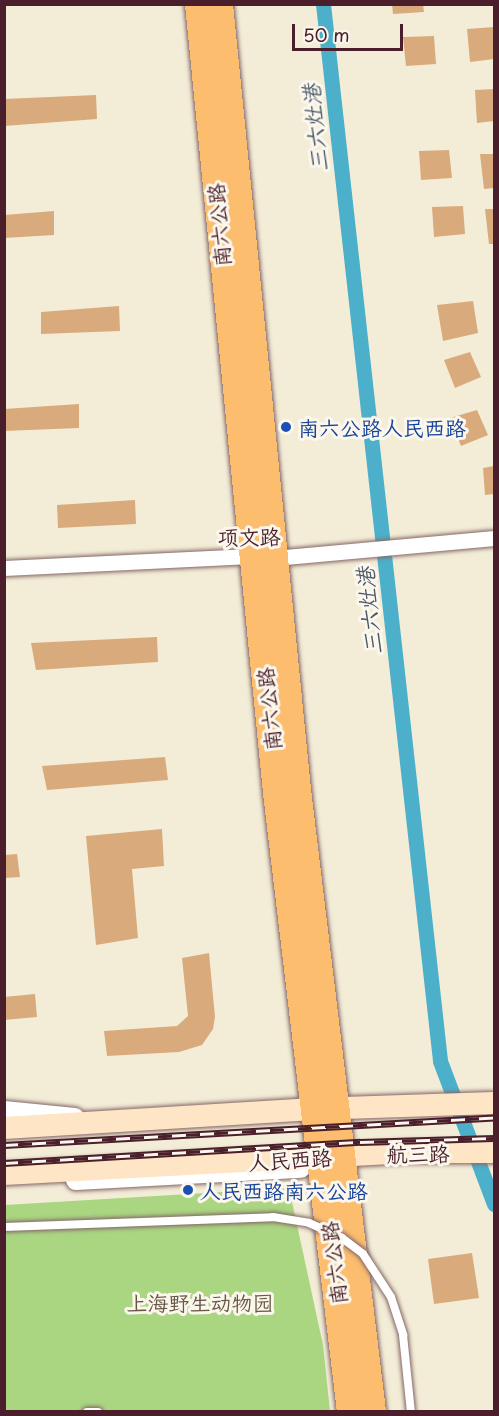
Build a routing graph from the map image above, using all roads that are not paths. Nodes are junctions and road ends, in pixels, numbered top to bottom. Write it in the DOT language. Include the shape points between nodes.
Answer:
graph roads {
  1 [pos="198,4"];
  2 [pos="220,4"];
  3 [pos="495,538"];
  4 [pos="262,557"];
  5 [pos="4,568"];
  6 [pos="495,1103"];
  7 [pos="325,1108"];
  8 [pos="4,1111"];
  9 [pos="104,1122"];
  10 [pos="4,1128"];
  11 [pos="495,1152"];
  12 [pos="328,1160"];
  13 [pos="4,1174"];
  14 [pos="4,1184"];
  15 [pos="4,1227"];
  16 [pos="87,1412"];
  17 [pos="98,1412"];
  18 [pos="350,1412"];
  19 [pos="373,1412"];
  20 [pos="411,1412"];
  1 -- 4 [label="highway, 南六公路"];
  2 -- 4 [label="highway, 南六公路"];
  3 -- 4 [label="street, 项文路"];
  4 -- 5 [label="street, 项文路"];
  4 -- 7 [label="highway, 南六公路"];
  6 -- 7 [label="main road"];
  7 -- 9 [label="main road"];
  7 -- 12 [label="highway, 南六公路"];
  8 -- 9 [label="street"];
  9 -- 10 [label="main road"];
  11 -- 12 [label="main road, 航三路" via="408,1152"];
  12 -- 13 [label="main road, 人民西路"];
  12 -- 14 [label="street, 人民西路"];
  12 -- 18 [label="highway, 南六公路"];
  12 -- 19 [label="highway, 南六公路"];
  15 -- 20 [label="lane, bridge" via="273,1217 309,1223 342,1238 363,1254 391,1297 403,1335"];
  16 -- 17 [label="lane"];
}
